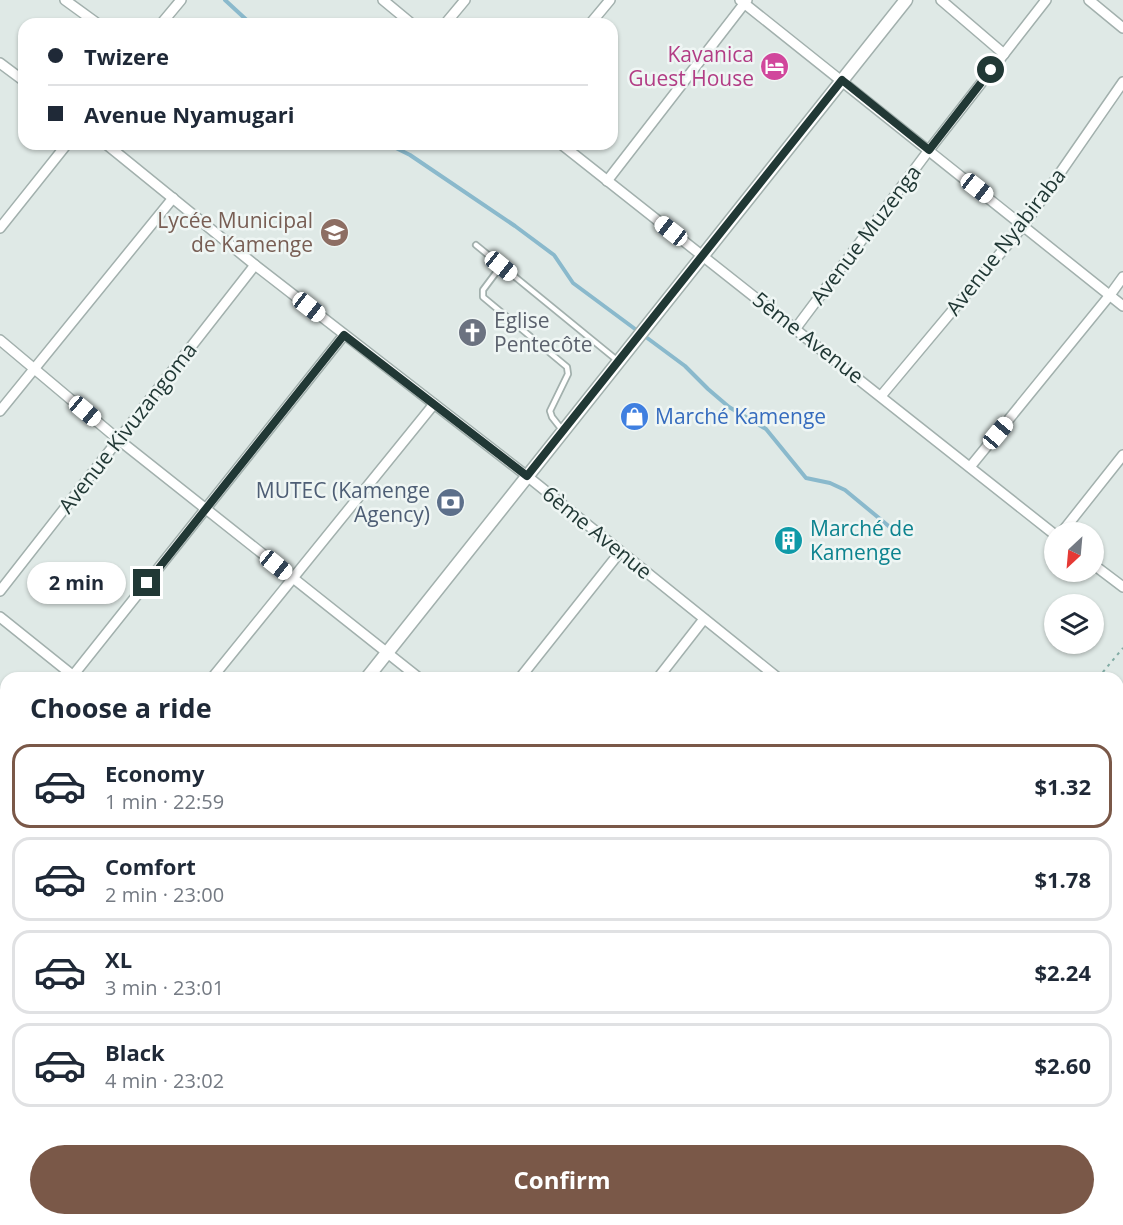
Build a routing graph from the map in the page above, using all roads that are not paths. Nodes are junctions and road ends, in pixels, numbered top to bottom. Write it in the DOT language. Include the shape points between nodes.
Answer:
graph roads {
  1 [pos="65,0"];
  2 [pos="181,0"];
  3 [pos="383,0"];
  4 [pos="465,0"];
  5 [pos="610,0"];
  6 [pos="906,0"];
  7 [pos="941,0"];
  8 [pos="1046,0"];
  9 [pos="1089,0"];
  10 [pos="744,1"];
  11 [pos="90,18"];
  12 [pos="166,18"];
  13 [pos="405,18"];
  14 [pos="450,18"];
  15 [pos="595,18"];
  16 [pos="1123,27"];
  17 [pos="1004,54"];
  18 [pos="0,63"];
  19 [pos="18,76"];
  20 [pos="842,80"];
  21 [pos="1123,82"];
  22 [pos="62,150"];
  23 [pos="113,150"];
  24 [pos="569,150"];
  25 [pos="929,150"];
  26 [pos="608,181"];
  27 [pos="173,198"];
  28 [pos="1024,225"];
  29 [pos="0,228"];
  30 [pos="476,245"];
  31 [pos="703,256"];
  32 [pos="255,265"];
  33 [pos="501,266"];
  34 [pos="1123,277"];
  35 [pos="1110,296"];
  36 [pos="1123,306"];
  37 [pos="796,328"];
  38 [pos="344,335"];
  39 [pos="0,340"];
  40 [pos="618,361"];
  41 [pos="33,369"];
  42 [pos="881,396"];
  43 [pos="434,404"];
  44 [pos="0,411"];
  45 [pos="563,431"];
  46 [pos="119,440"];
  47 [pos="1123,455"];
  48 [pos="970,467"];
  49 [pos="527,476"];
  50 [pos="206,508"];
  51 [pos="1070,522"];
  52 [pos="1044,526"];
  53 [pos="620,552"];
  54 [pos="1104,572"];
  55 [pos="294,579"];
  56 [pos="1123,587"];
  57 [pos="0,591"];
  58 [pos="0,617"];
  59 [pos="704,619"];
  60 [pos="387,652"];
  61 [pos="67,672"];
  62 [pos="77,672"];
  63 [pos="217,672"];
  64 [pos="372,672"];
  65 [pos="412,672"];
  66 [pos="525,672"];
  67 [pos="663,672"];
  68 [pos="770,672"];
  1 -- 11 [label="street"];
  2 -- 12 [label="street"];
  3 -- 13 [label="street"];
  4 -- 14 [label="street"];
  5 -- 15 [label="street"];
  6 -- 20 [label="street"];
  7 -- 17 [label="street"];
  8 -- 17 [label="street, Avenue Muzenga"];
  9 -- 16 [label="street"];
  10 -- 20 [label="street"];
  10 -- 26 [label="street"];
  17 -- 25 [label="street, Avenue Muzenga"];
  18 -- 19 [label="street"];
  20 -- 25 [label="street"];
  20 -- 31 [label="street"];
  21 -- 28 [label="street, Avenue Nyabiraba"];
  22 -- 29 [label="street"];
  23 -- 27 [label="street, 6ème Avenue"];
  24 -- 26 [label="street, 5ème Avenue"];
  25 -- 28 [label="street"];
  25 -- 37 [label="street, Avenue Muzenga"];
  26 -- 31 [label="street, 5ème Avenue"];
  27 -- 32 [label="street, 6ème Avenue"];
  27 -- 41 [label="street"];
  28 -- 35 [label="street"];
  28 -- 42 [label="street, Avenue Nyabiraba"];
  30 -- 33 [label="lane"];
  31 -- 37 [label="street, 5ème Avenue"];
  31 -- 40 [label="street"];
  32 -- 38 [label="street, 6ème Avenue"];
  32 -- 46 [label="street, Avenue Kivuzangoma"];
  33 -- 40 [label="lane"];
  33 -- 45 [label="lane" via="483,290 483,297 567,367 568,374 550,411"];
  34 -- 35 [label="street"];
  35 -- 36 [label="street"];
  35 -- 48 [label="street"];
  37 -- 42 [label="street, 5ème Avenue"];
  38 -- 43 [label="street, 6ème Avenue"];
  38 -- 50 [label="street"];
  39 -- 41 [label="street"];
  40 -- 45 [label="street"];
  41 -- 44 [label="street"];
  41 -- 46 [label="street"];
  42 -- 48 [label="street, 5ème Avenue"];
  43 -- 49 [label="street, 6ème Avenue"];
  43 -- 55 [label="street"];
  45 -- 49 [label="street"];
  46 -- 50 [label="street"];
  46 -- 57 [label="street, Avenue Kivuzangoma"];
  47 -- 51 [label="street"];
  48 -- 52 [label="street, 5ème Avenue"];
  49 -- 53 [label="street, 6ème Avenue"];
  49 -- 60 [label="street"];
  50 -- 55 [label="street"];
  50 -- 62 [label="street"];
  53 -- 59 [label="street, 6ème Avenue"];
  53 -- 66 [label="street"];
  54 -- 56 [label="street"];
  55 -- 60 [label="street"];
  55 -- 63 [label="street"];
  58 -- 61 [label="street"];
  59 -- 67 [label="street"];
  59 -- 68 [label="street, 6ème Avenue"];
  60 -- 64 [label="street"];
  60 -- 65 [label="street"];
}
